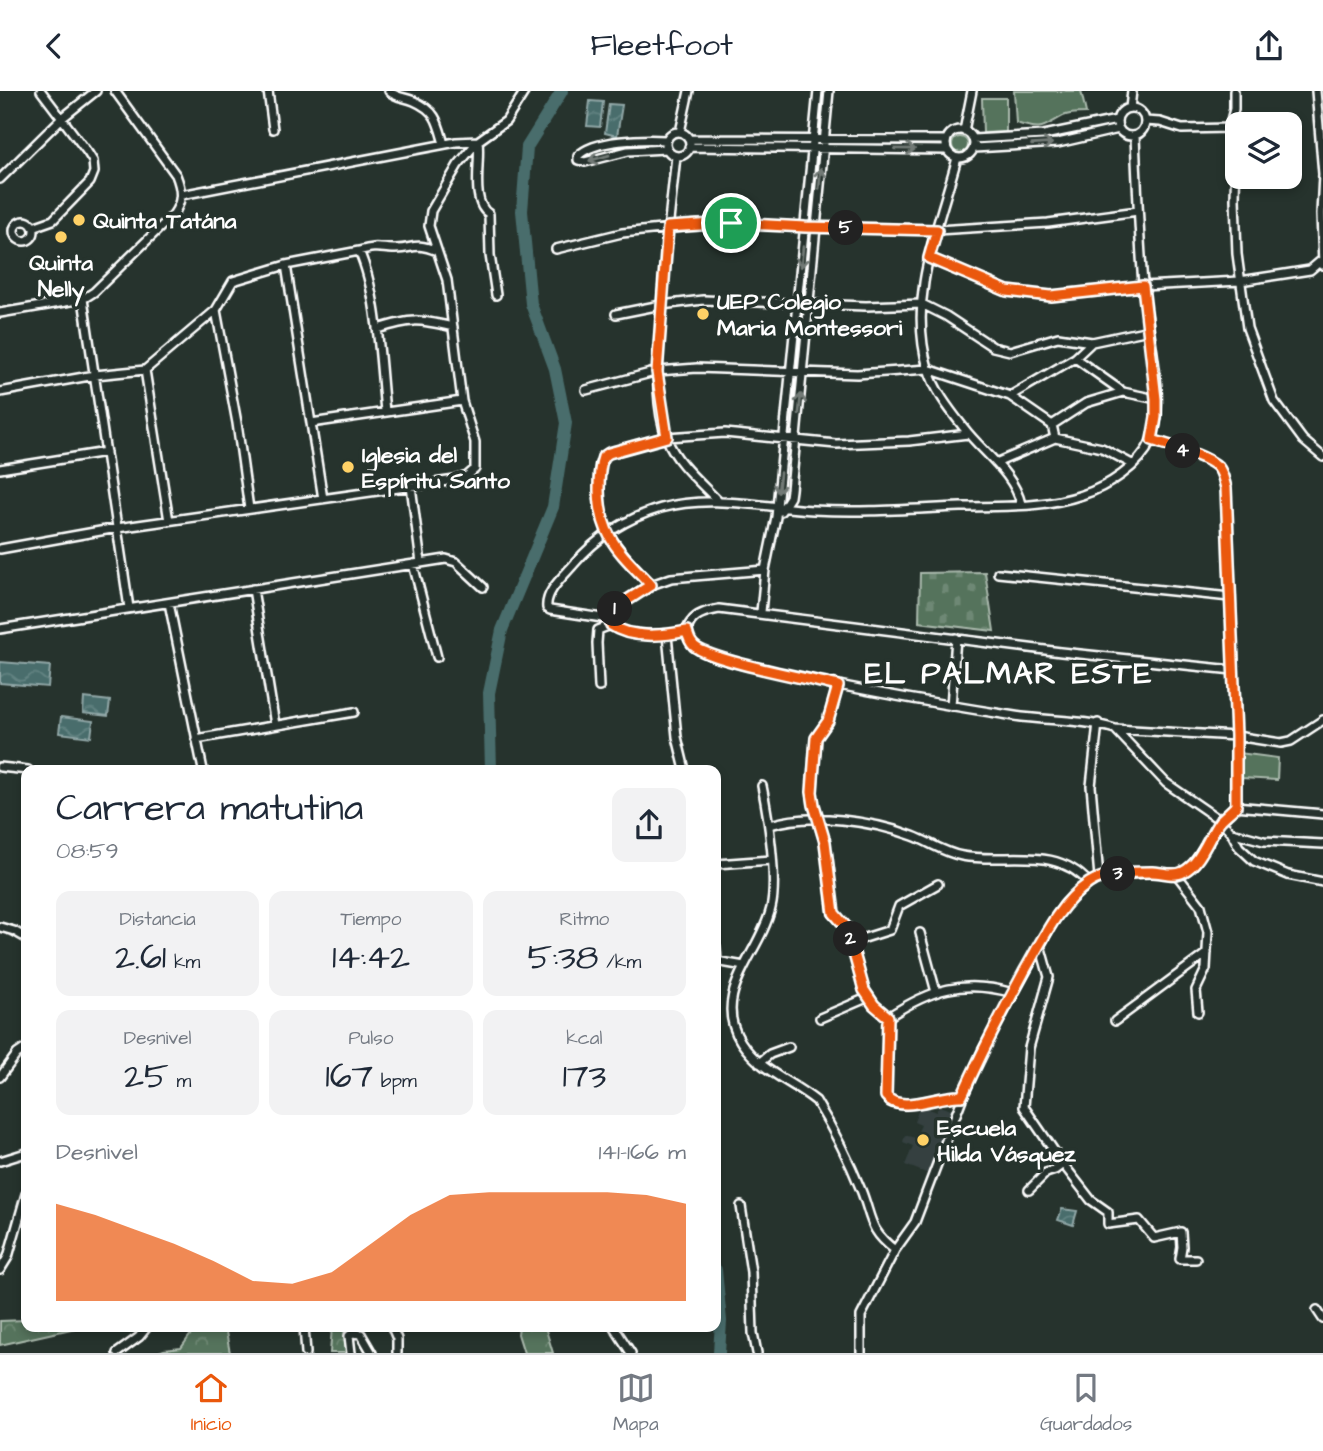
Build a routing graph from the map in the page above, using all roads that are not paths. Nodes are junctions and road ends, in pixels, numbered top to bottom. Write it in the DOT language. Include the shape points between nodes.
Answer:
graph roads {
  1 [pos="41,91"];
  2 [pos="96,91"];
  3 [pos="115,91"];
  4 [pos="268,91"];
  5 [pos="388,91"];
  6 [pos="524,91"];
  7 [pos="689,91"];
  8 [pos="818,91"];
  9 [pos="829,91"];
  10 [pos="972,91"];
  11 [pos="1132,91"];
  12 [pos="1234,91"];
  13 [pos="1316,91"];
  14 [pos="1130,108"];
  15 [pos="1233,112"];
  16 [pos="61,119"];
  17 [pos="1117,120"];
  18 [pos="1145,121"];
  19 [pos="1225,128"];
  20 [pos="273,129"];
  21 [pos="1119,129"];
  22 [pos="964,131"];
  23 [pos="680,132"];
  24 [pos="1135,136"];
  25 [pos="946,140"];
  26 [pos="478,141"];
  27 [pos="689,143"];
  28 [pos="813,143"];
  29 [pos="823,143"];
  30 [pos="974,143"];
  31 [pos="444,144"];
  32 [pos="666,145"];
  33 [pos="947,150"];
  34 [pos="676,156"];
  35 [pos="957,158"];
  36 [pos="1323,174"];
  37 [pos="0,179"];
  38 [pos="1234,189"];
  39 [pos="181,195"];
  40 [pos="1138,211"];
  41 [pos="33,227"];
  42 [pos="668,227"];
  43 [pos="805,227"];
  44 [pos="816,228"];
  45 [pos="937,230"];
  46 [pos="556,249"];
  47 [pos="359,251"];
  48 [pos="437,251"];
  49 [pos="929,258"];
  50 [pos="1323,259"];
  51 [pos="286,265"];
  52 [pos="1323,265"];
  53 [pos="1240,281"];
  54 [pos="1143,286"];
  55 [pos="496,295"];
  56 [pos="83,299"];
  57 [pos="798,303"];
  58 [pos="808,304"];
  59 [pos="922,304"];
  60 [pos="661,305"];
  61 [pos="216,310"];
  62 [pos="0,313"];
  63 [pos="616,314"];
  64 [pos="453,327"];
  65 [pos="377,329"];
  66 [pos="1149,330"];
  67 [pos="1092,342"];
  68 [pos="1075,358"];
  69 [pos="928,369"];
  70 [pos="145,370"];
  71 [pos="657,372"];
  72 [pos="792,372"];
  73 [pos="803,373"];
  74 [pos="95,375"];
  75 [pos="586,390"];
  76 [pos="0,392"];
  77 [pos="1123,393"];
  78 [pos="1010,397"];
  79 [pos="1156,399"];
  80 [pos="462,401"];
  81 [pos="385,411"];
  82 [pos="311,423"];
  83 [pos="1052,425"];
  84 [pos="968,434"];
  85 [pos="667,437"];
  86 [pos="1055,438"];
  87 [pos="784,440"];
  88 [pos="1152,440"];
  89 [pos="796,441"];
  90 [pos="106,452"];
  91 [pos="1323,457"];
  92 [pos="996,463"];
  93 [pos="1132,464"];
  94 [pos="0,469"];
  95 [pos="411,486"];
  96 [pos="323,499"];
  97 [pos="718,501"];
  98 [pos="1021,504"];
  99 [pos="780,508"];
  100 [pos="249,509"];
  101 [pos="169,521"];
  102 [pos="117,528"];
  103 [pos="607,533"];
  104 [pos="0,549"];
  105 [pos="417,563"];
  106 [pos="765,570"];
  107 [pos="998,573"];
  108 [pos="651,585"];
  109 [pos="483,587"];
  110 [pos="253,589"];
  111 [pos="1230,597"];
  112 [pos="169,603"];
  113 [pos="129,608"];
  114 [pos="761,612"];
  115 [pos="610,622"];
  116 [pos="0,629"];
  117 [pos="687,631"];
  118 [pos="667,635"];
  119 [pos="956,638"];
  120 [pos="437,657"];
  121 [pos="1233,670"];
  122 [pos="838,686"];
  123 [pos="600,687"];
  124 [pos="951,706"];
  125 [pos="354,712"];
  126 [pos="1323,720"];
  127 [pos="1098,723"];
  128 [pos="275,725"];
  129 [pos="1115,729"];
  130 [pos="1236,736"];
  131 [pos="196,739"];
  132 [pos="202,765"];
  133 [pos="684,765"];
  134 [pos="0,767"];
  135 [pos="21,769"];
  136 [pos="762,786"];
  137 [pos="1236,806"];
  138 [pos="1323,814"];
  139 [pos="820,820"];
  140 [pos="1221,821"];
  141 [pos="770,825"];
  142 [pos="1231,832"];
  143 [pos="1323,844"];
  144 [pos="771,860"];
  145 [pos="721,864"];
  146 [pos="1177,875"];
  147 [pos="1099,877"];
  148 [pos="1323,882"];
  149 [pos="1088,883"];
  150 [pos="938,884"];
  151 [pos="0,927"];
  152 [pos="920,933"];
  153 [pos="21,935"];
  154 [pos="852,942"];
  155 [pos="1040,945"];
  156 [pos="1208,953"];
  157 [pos="721,962"];
  158 [pos="744,966"];
  159 [pos="936,992"];
  160 [pos="1013,993"];
  161 [pos="869,997"];
  162 [pos="1198,1012"];
  163 [pos="888,1017"];
  164 [pos="820,1018"];
  165 [pos="1115,1021"];
  166 [pos="789,1047"];
  167 [pos="21,1051"];
  168 [pos="759,1063"];
  169 [pos="0,1077"];
  170 [pos="962,1096"];
  171 [pos="21,1155"];
  172 [pos="0,1161"];
  173 [pos="1063,1164"];
  174 [pos="1029,1190"];
  175 [pos="741,1206"];
  176 [pos="21,1212"];
  177 [pos="895,1250"];
  178 [pos="1196,1259"];
  179 [pos="0,1270"];
  180 [pos="1317,1310"];
  181 [pos="1323,1319"];
  182 [pos="143,1332"];
  183 [pos="304,1332"];
  184 [pos="394,1332"];
  185 [pos="617,1332"];
  186 [pos="117,1353"];
  187 [pos="306,1353"];
  188 [pos="351,1353"];
  189 [pos="372,1353"];
  190 [pos="397,1353"];
  191 [pos="631,1353"];
  192 [pos="757,1353"];
  193 [pos="861,1353"];
  1 -- 16 [label="street"];
  2 -- 16 [label="street"];
  3 -- 39 [label="street" via="176,175"];
  4 -- 20 [label="street"];
  5 -- 31 [label="street" via="432,112"];
  6 -- 26 [label="street" via="506,121"];
  7 -- 23 [label="street"];
  8 -- 28 [label="street"];
  9 -- 29 [label="street"];
  10 -- 22 [label="street"];
  11 -- 14 [label="street"];
  12 -- 15 [label="street"];
  13 -- 36 [label="street"];
  14 -- 17 [label="street"];
  14 -- 18 [label="street" via="1140,111"];
  16 -- 37 [label="street"];
  16 -- 41 [label="street" via="93,161 94,173 90,183 53,220"];
  17 -- 21 [label="street"];
  17 -- 30 [label="street"];
  18 -- 19 [label="street" via="1182,129"];
  18 -- 24 [label="street"];
  21 -- 24 [label="street"];
  30 -- 21 [label="street, one-way" via="1058,143"];
  22 -- 25 [label="street" via="954,132"];
  22 -- 30 [label="street"];
  23 -- 27 [label="street"];
  23 -- 32 [label="street" via="671,133"];
  24 -- 40 [label="street"];
  25 -- 29 [label="street"];
  25 -- 33 [label="street"];
  26 -- 31 [label="street"];
  26 -- 48 [label="street" via="431,211 429,226"];
  26 -- 55 [label="street" via="479,201 489,214"];
  27 -- 28 [label="street"];
  27 -- 34 [label="street" via="684,154"];
  28 -- 29 [label="street"];
  28 -- 43 [label="street"];
  29 -- 33 [label="street, one-way"];
  44 -- 29 [label="street, one-way"];
  30 -- 35 [label="street" via="967,156"];
  31 -- 39 [label="street"];
  32 -- 32 [label="street, one-way" via="585,162 578,160 584,151 625,141"];
  32 -- 34 [label="street"];
  33 -- 35 [label="street"];
  34 -- 42 [label="street"];
  35 -- 45 [label="street"];
  36 -- 50 [label="street"];
  38 -- 53 [label="street"];
  39 -- 56 [label="street" via="173,215"];
  40 -- 45 [label="street" via="1031,225"];
  40 -- 54 [label="street"];
  42 -- 43 [label="street" via="731,223"];
  42 -- 46 [label="street"];
  42 -- 60 [label="street"];
  43 -- 44 [label="street"];
  43 -- 57 [label="street, one-way"];
  44 -- 45 [label="street"];
  44 -- 58 [label="street"];
  45 -- 49 [label="street"];
  47 -- 48 [label="street" via="422,245"];
  47 -- 51 [label="street"];
  47 -- 65 [label="street"];
  48 -- 64 [label="street" via="447,280"];
  49 -- 54 [label="street" via="1007,291 1051,296"];
  49 -- 59 [label="street"];
  50 -- 52 [label="street"];
  50 -- 53 [label="street" via="1310,270"];
  51 -- 61 [label="street" via="233,281"];
  51 -- 82 [label="street"];
  53 -- 54 [label="street"];
  53 -- 91 [label="street" via="1247,328 1274,401 1303,440"];
  54 -- 66 [label="street"];
  56 -- 62 [label="street"];
  56 -- 74 [label="street"];
  57 -- 58 [label="street"];
  57 -- 60 [label="street" via="727,300"];
  57 -- 72 [label="street"];
  58 -- 59 [label="street"];
  58 -- 73 [label="street"];
  59 -- 67 [label="street" via="1001,350 1058,337"];
  59 -- 69 [label="street"];
  60 -- 63 [label="street"];
  60 -- 71 [label="street"];
  61 -- 70 [label="street"];
  61 -- 100 [label="street"];
  64 -- 65 [label="street" via="418,319"];
  64 -- 80 [label="street"];
  65 -- 81 [label="street"];
  66 -- 67 [label="street"];
  66 -- 79 [label="street"];
  67 -- 68 [label="street"];
  68 -- 77 [label="street"];
  68 -- 78 [label="street"];
  69 -- 73 [label="street"];
  69 -- 78 [label="street"];
  69 -- 84 [label="street"];
  70 -- 74 [label="street"];
  70 -- 101 [label="street"];
  71 -- 72 [label="street" via="718,367"];
  71 -- 75 [label="street"];
  71 -- 85 [label="street"];
  72 -- 73 [label="street"];
  72 -- 87 [label="street"];
  89 -- 73 [label="street, one-way"];
  74 -- 76 [label="street"];
  74 -- 90 [label="street"];
  77 -- 79 [label="street"];
  77 -- 83 [label="street" via="1086,403"];
  78 -- 83 [label="street"];
  79 -- 88 [label="street"];
  80 -- 81 [label="street"];
  80 -- 95 [label="street" via="475,442 475,469 455,480"];
  81 -- 82 [label="street"];
  82 -- 96 [label="street"];
  83 -- 86 [label="street"];
  84 -- 89 [label="street" via="872,444"];
  84 -- 92 [label="street"];
  85 -- 87 [label="street" via="725,433"];
  85 -- 97 [label="street" via="682,464"];
  85 -- 103 [label="street" via="603,457 599,502"];
  86 -- 92 [label="street"];
  86 -- 93 [label="street" via="1102,449"];
  87 -- 89 [label="street"];
  87 -- 99 [label="street, one-way"];
  88 -- 93 [label="street"];
  88 -- 111 [label="street" via="1206,460 1223,475"];
  89 -- 99 [label="street" via="791,490"];
  90 -- 94 [label="street"];
  90 -- 102 [label="street"];
  92 -- 98 [label="street"];
  93 -- 98 [label="street" via="1100,488 1082,495"];
  95 -- 96 [label="street"];
  95 -- 105 [label="street"];
  96 -- 100 [label="street"];
  97 -- 99 [label="street"];
  97 -- 103 [label="street" via="661,508"];
  98 -- 99 [label="street" via="876,511"];
  99 -- 106 [label="street"];
  100 -- 101 [label="street"];
  101 -- 102 [label="street"];
  102 -- 104 [label="street"];
  102 -- 113 [label="street"];
  103 -- 108 [label="street"];
  103 -- 115 [label="street" via="575,562 546,603 556,612"];
  105 -- 109 [label="street" via="456,562"];
  105 -- 110 [label="street"];
  105 -- 120 [label="street"];
  106 -- 108 [label="street" via="686,576"];
  106 -- 114 [label="street"];
  107 -- 111 [label="street"];
  108 -- 115 [label="street" via="617,607"];
  110 -- 112 [label="street"];
  110 -- 128 [label="street"];
  111 -- 121 [label="street"];
  112 -- 113 [label="street"];
  112 -- 131 [label="street"];
  113 -- 116 [label="street"];
  114 -- 117 [label="street" via="708,611 691,622"];
  114 -- 119 [label="street"];
  115 -- 118 [label="street" via="625,632"];
  115 -- 123 [label="street" via="598,630"];
  117 -- 118 [label="street"];
  117 -- 122 [label="street" via="695,647 705,652"];
  118 -- 133 [label="street"];
  119 -- 121 [label="street"];
  119 -- 124 [label="street"];
  121 -- 130 [label="street"];
  122 -- 124 [label="street"];
  122 -- 139 [label="street" via="828,721 816,738 812,792"];
  124 -- 127 [label="street"];
  125 -- 128 [label="street"];
  126 -- 130 [label="street" via="1281,743"];
  127 -- 129 [label="street"];
  127 -- 147 [label="street" via="1091,786"];
  128 -- 131 [label="street"];
  129 -- 130 [label="street"];
  129 -- 140 [label="street" via="1166,783"];
  130 -- 137 [label="street"];
  131 -- 132 [label="street"];
  134 -- 135 [label="street"];
  136 -- 141 [label="street"];
  137 -- 138 [label="street"];
  137 -- 140 [label="street"];
  139 -- 141 [label="street"];
  139 -- 149 [label="street" via="858,821 961,856 1049,858 1080,873"];
  139 -- 154 [label="street" via="831,903"];
  140 -- 142 [label="street"];
  140 -- 146 [label="street" via="1194,864"];
  141 -- 144 [label="street"];
  142 -- 143 [label="street" via="1264,842"];
  142 -- 148 [label="street" via="1254,861"];
  144 -- 145 [label="street"];
  144 -- 158 [label="street" via="771,908"];
  146 -- 147 [label="street" via="1152,872"];
  146 -- 156 [label="street" via="1201,907"];
  147 -- 149 [label="street"];
  149 -- 155 [label="street" via="1066,903"];
  150 -- 154 [label="street" via="899,906 890,930"];
  151 -- 153 [label="street"];
  152 -- 159 [label="street"];
  154 -- 161 [label="street"];
  155 -- 160 [label="street"];
  155 -- 173 [label="street" via="1049,977 1029,1048 1024,1107"];
  156 -- 162 [label="street" via="1196,990"];
  156 -- 165 [label="street"];
  157 -- 158 [label="street"];
  158 -- 168 [label="street" via="733,989 731,1017 734,1031"];
  159 -- 160 [label="street" via="968,985"];
  159 -- 163 [label="street"];
  160 -- 170 [label="street"];
  161 -- 163 [label="street"];
  161 -- 164 [label="street"];
  163 -- 170 [label="street" via="885,1085 890,1102 902,1105"];
  166 -- 168 [label="street"];
  167 -- 169 [label="street"];
  168 -- 177 [label="street" via="816,1101 862,1193 868,1219 882,1241"];
  170 -- 177 [label="street" via="915,1222"];
  171 -- 172 [label="street"];
  173 -- 174 [label="street"];
  173 -- 178 [label="street" via="1091,1200 1108,1212 1108,1223 1139,1220 1154,1238 1181,1232 1180,1259"];
  175 -- 192 [label="street"];
  176 -- 179 [label="street"];
  177 -- 193 [label="street" via="861,1316"];
  180 -- 181 [label="street"];
  182 -- 186 [label="street"];
  183 -- 187 [label="street"];
  184 -- 190 [label="street"];
  185 -- 191 [label="street"];
  188 -- 189 [label="street" via="352,1332 361,1334"];
}
